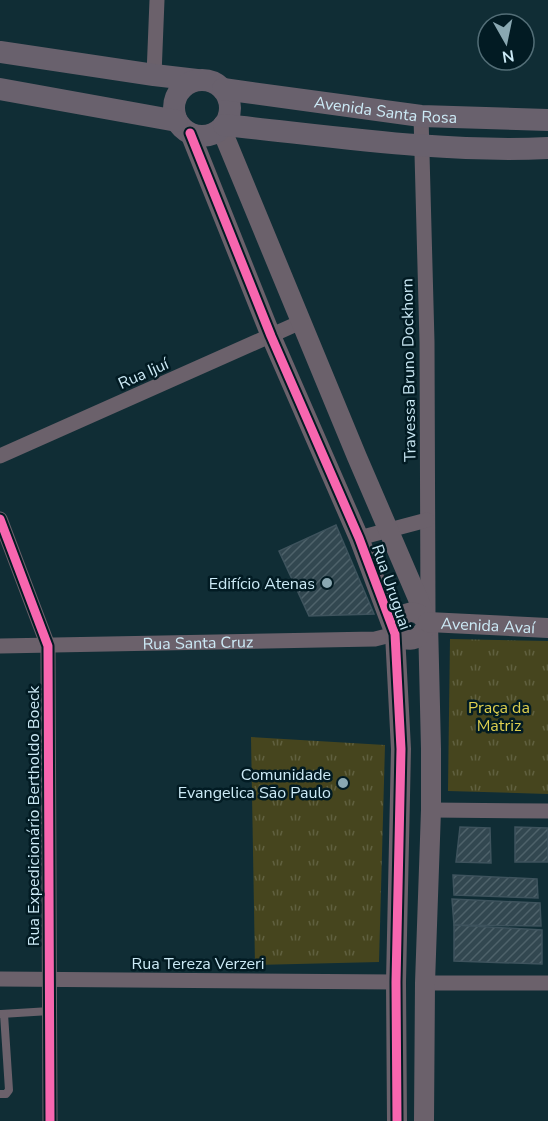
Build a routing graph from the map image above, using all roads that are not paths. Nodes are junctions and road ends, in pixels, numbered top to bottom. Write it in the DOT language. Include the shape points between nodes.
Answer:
graph roads {
  1 [pos="157,0"];
  2 [pos="0,52"];
  3 [pos="154,75"];
  4 [pos="197,80"];
  5 [pos="0,89"];
  6 [pos="223,89"];
  7 [pos="352,107"];
  8 [pos="421,116"];
  9 [pos="548,120"];
  10 [pos="223,126"];
  11 [pos="183,127"];
  12 [pos="350,138"];
  13 [pos="422,146"];
  14 [pos="548,148"];
  15 [pos="259,221"];
  16 [pos="230,233"];
  17 [pos="301,322"];
  18 [pos="271,336"];
  19 [pos="325,381"];
  20 [pos="296,393"];
  21 [pos="0,456"];
  22 [pos="357,457"];
  23 [pos="329,469"];
  24 [pos="0,519"];
  25 [pos="427,520"];
  26 [pos="388,530"];
  27 [pos="359,538"];
  28 [pos="428,622"];
  29 [pos="548,628"];
  30 [pos="395,634"];
  31 [pos="0,646"];
  32 [pos="48,646"];
  33 [pos="401,749"];
  34 [pos="431,749"];
  35 [pos="431,810"];
  36 [pos="548,811"];
  37 [pos="0,979"];
  38 [pos="49,980"];
  39 [pos="396,982"];
  40 [pos="425,983"];
  41 [pos="548,983"];
  42 [pos="50,1011"];
  43 [pos="2,1014"];
  44 [pos="0,1095"];
  45 [pos="50,1121"];
  46 [pos="397,1121"];
  47 [pos="424,1121"];
  1 -- 3 [label="street"];
  2 -- 3 [label="main road"];
  3 -- 4 [label="main road"];
  4 -- 6 [label="main road" via="215,83"];
  4 -- 11 [label="main road" via="182,88 174,104 174,113"];
  5 -- 11 [label="main road"];
  6 -- 7 [label="main road, Avenida Santa Rosa"];
  6 -- 10 [label="main road" via="230,107"];
  7 -- 8 [label="main road, Avenida Santa Rosa"];
  7 -- 12 [label="main road"];
  8 -- 9 [label="main road, Avenida Santa Rosa"];
  8 -- 13 [label="street, Travessa Bruno Dockhorn"];
  10 -- 11 [label="main road" via="206,135"];
  10 -- 12 [label="main road, Avenida Santa Rosa"];
  10 -- 15 [label="street, Rua Uruguai"];
  11 -- 16 [label="street, Rua Uruguai"];
  12 -- 13 [label="main road, Avenida Santa Rosa"];
  13 -- 14 [label="main road, Avenida Santa Rosa"];
  13 -- 25 [label="street, Travessa Bruno Dockhorn"];
  15 -- 16 [label="street"];
  15 -- 17 [label="street, Rua Uruguai"];
  16 -- 18 [label="street, Rua Uruguai"];
  17 -- 18 [label="street, Rua Ijuí"];
  17 -- 19 [label="street, Rua Uruguai"];
  18 -- 20 [label="street, Rua Uruguai"];
  18 -- 21 [label="street, Rua Ijuí"];
  19 -- 20 [label="street"];
  19 -- 22 [label="street, Rua Uruguai"];
  20 -- 23 [label="street, Rua Uruguai"];
  22 -- 23 [label="street"];
  22 -- 26 [label="street, Rua Uruguai"];
  23 -- 27 [label="street, Rua Uruguai"];
  24 -- 32 [label="street, Rua Expedicionário Bertholdo Boeck"];
  25 -- 26 [label="street"];
  25 -- 28 [label="street, Travessa Bruno Dockhorn"];
  26 -- 27 [label="street"];
  26 -- 28 [label="street, Rua Uruguai"];
  27 -- 30 [label="street, Rua Uruguai"];
  28 -- 29 [label="street, Avenida Avaí"];
  28 -- 30 [label="street" via="419,614 405,614 399,617"];
  28 -- 34 [label="street, Rua Uruguai"];
  30 -- 32 [label="street, Rua Santa Cruz" via="375,639"];
  30 -- 33 [label="street, Rua Uruguai"];
  31 -- 32 [label="street, Rua Santa Cruz"];
  32 -- 38 [label="street, Rua Expedicionário Bertholdo Boeck"];
  33 -- 34 [label="street"];
  33 -- 39 [label="street, Rua Uruguai"];
  34 -- 35 [label="street, Rua Uruguai"];
  35 -- 36 [label="street"];
  35 -- 40 [label="street, Rua Uruguai"];
  37 -- 38 [label="street, Rua Tereza Verzeri"];
  38 -- 39 [label="street, Rua Tereza Verzeri"];
  38 -- 42 [label="street, Rua Expedicionário Bertholdo Boeck"];
  39 -- 46 [label="street, Rua Uruguai"];
  40 -- 41 [label="street"];
  40 -- 47 [label="street, Rua Uruguai"];
  42 -- 43 [label="lane"];
  42 -- 45 [label="street, Rua Expedicionário Bertholdo Boeck"];
  43 -- 44 [label="lane" via="9,1090"];
}
